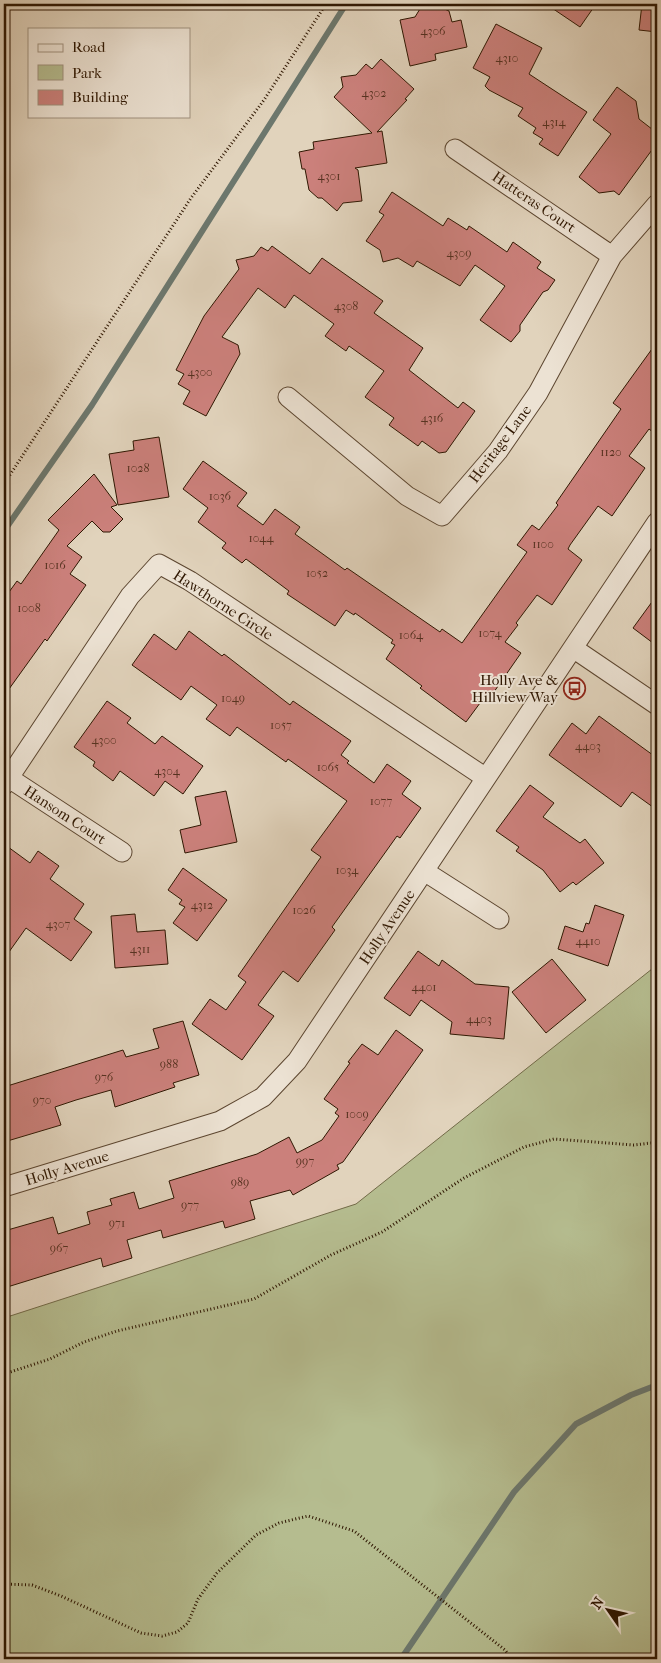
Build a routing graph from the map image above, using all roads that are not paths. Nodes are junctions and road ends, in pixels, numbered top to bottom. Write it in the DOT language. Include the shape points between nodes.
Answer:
graph roads {
  1 [pos="455,149"];
  2 [pos="657,204"];
  3 [pos="612,256"];
  4 [pos="288,397"];
  5 [pos="657,522"];
  6 [pos="573,648"];
  7 [pos="657,705"];
  8 [pos="486,778"];
  9 [pos="6,781"];
  10 [pos="122,852"];
  11 [pos="424,871"];
  12 [pos="499,920"];
  13 [pos="4,1187"];
  1 -- 3 [label="street, Hatteras Court"];
  2 -- 3 [label="street, Heritage Lane"];
  3 -- 4 [label="street, Heritage Lane" via="538,393 498,450 442,516 407,496"];
  5 -- 6 [label="street, Holly Avenue"];
  6 -- 7 [label="street"];
  6 -- 8 [label="street, Holly Avenue"];
  8 -- 9 [label="street, Hawthorne Circle" via="159,564 130,596"];
  8 -- 11 [label="street, Holly Avenue"];
  9 -- 10 [label="street, Hansom Court"];
  11 -- 12 [label="street"];
  11 -- 13 [label="street, Holly Avenue" via="297,1061 264,1097 220,1121"];
}
